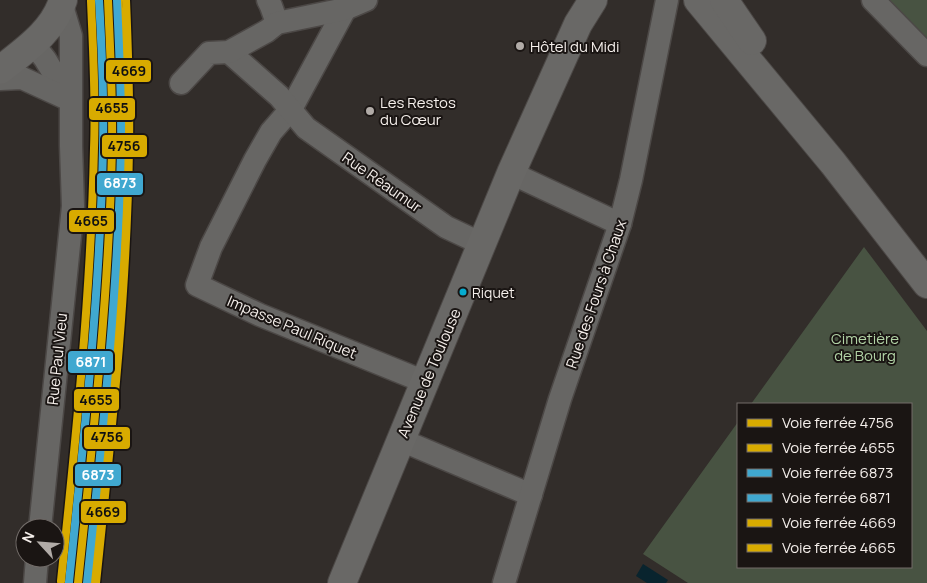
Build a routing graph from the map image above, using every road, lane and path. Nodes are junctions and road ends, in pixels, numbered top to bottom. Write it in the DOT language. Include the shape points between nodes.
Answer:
graph roads {
  1 [pos="268,0"];
  2 [pos="366,0"];
  3 [pos="593,0"];
  4 [pos="667,0"];
  5 [pos="698,0"];
  6 [pos="724,0"];
  7 [pos="873,0"];
  8 [pos="62,3"];
  9 [pos="345,8"];
  10 [pos="579,12"];
  11 [pos="277,23"];
  12 [pos="39,38"];
  13 [pos="71,52"];
  14 [pos="229,52"];
  15 [pos="927,55"];
  16 [pos="0,70"];
  17 [pos="0,79"];
  18 [pos="181,83"];
  19 [pos="70,100"];
  20 [pos="291,109"];
  21 [pos="833,162"];
  22 [pos="511,173"];
  23 [pos="620,224"];
  24 [pos="482,244"];
  25 [pos="927,284"];
  26 [pos="425,382"];
  27 [pos="401,440"];
  28 [pos="531,495"];
  29 [pos="41,518"];
  30 [pos="36,568"];
  31 [pos="35,583"];
  32 [pos="342,583"];
  33 [pos="504,583"];
  1 -- 11 [label="street"];
  2 -- 9 [label="street"];
  3 -- 10 [label="main road, Avenue de Toulouse"];
  4 -- 23 [label="street, Rue des Fours à Chaux"];
  5 -- 21 [label="main road"];
  6 -- 21 [label="main road"];
  7 -- 15 [label="street"];
  8 -- 12 [label="main road"];
  8 -- 13 [label="street, Rue Paul Vieu" via="71,36"];
  9 -- 11 [label="street"];
  9 -- 20 [label="street"];
  10 -- 22 [label="main road, Avenue de Toulouse"];
  11 -- 14 [label="street" via="267,32"];
  12 -- 13 [label="street" via="55,38"];
  12 -- 16 [label="main road"];
  12 -- 19 [label="street, Rue Paul Vieu" via="45,59"];
  13 -- 19 [label="street, Rue Paul Vieu"];
  14 -- 18 [label="street" via="209,54"];
  14 -- 20 [label="street, Rue Réaumur"];
  17 -- 19 [label="street" via="22,78"];
  19 -- 29 [label="street, Rue Paul Vieu" via="73,206"];
  20 -- 24 [label="street, Rue Réaumur" via="306,128 446,227"];
  20 -- 26 [label="street, Impasse Paul Riquet" via="271,132 255,160 211,247 198,285 260,315"];
  21 -- 25 [label="main road"];
  22 -- 23 [label="street"];
  22 -- 24 [label="main road, Avenue de Toulouse"];
  23 -- 28 [label="street, Rue des Fours à Chaux"];
  24 -- 26 [label="main road, Avenue de Toulouse"];
  26 -- 27 [label="main road, Avenue de Toulouse"];
  27 -- 28 [label="street"];
  27 -- 32 [label="main road, Avenue de Toulouse"];
  28 -- 33 [label="street, Rue des Fours à Chaux"];
  30 -- 31 [label="street"];
}
